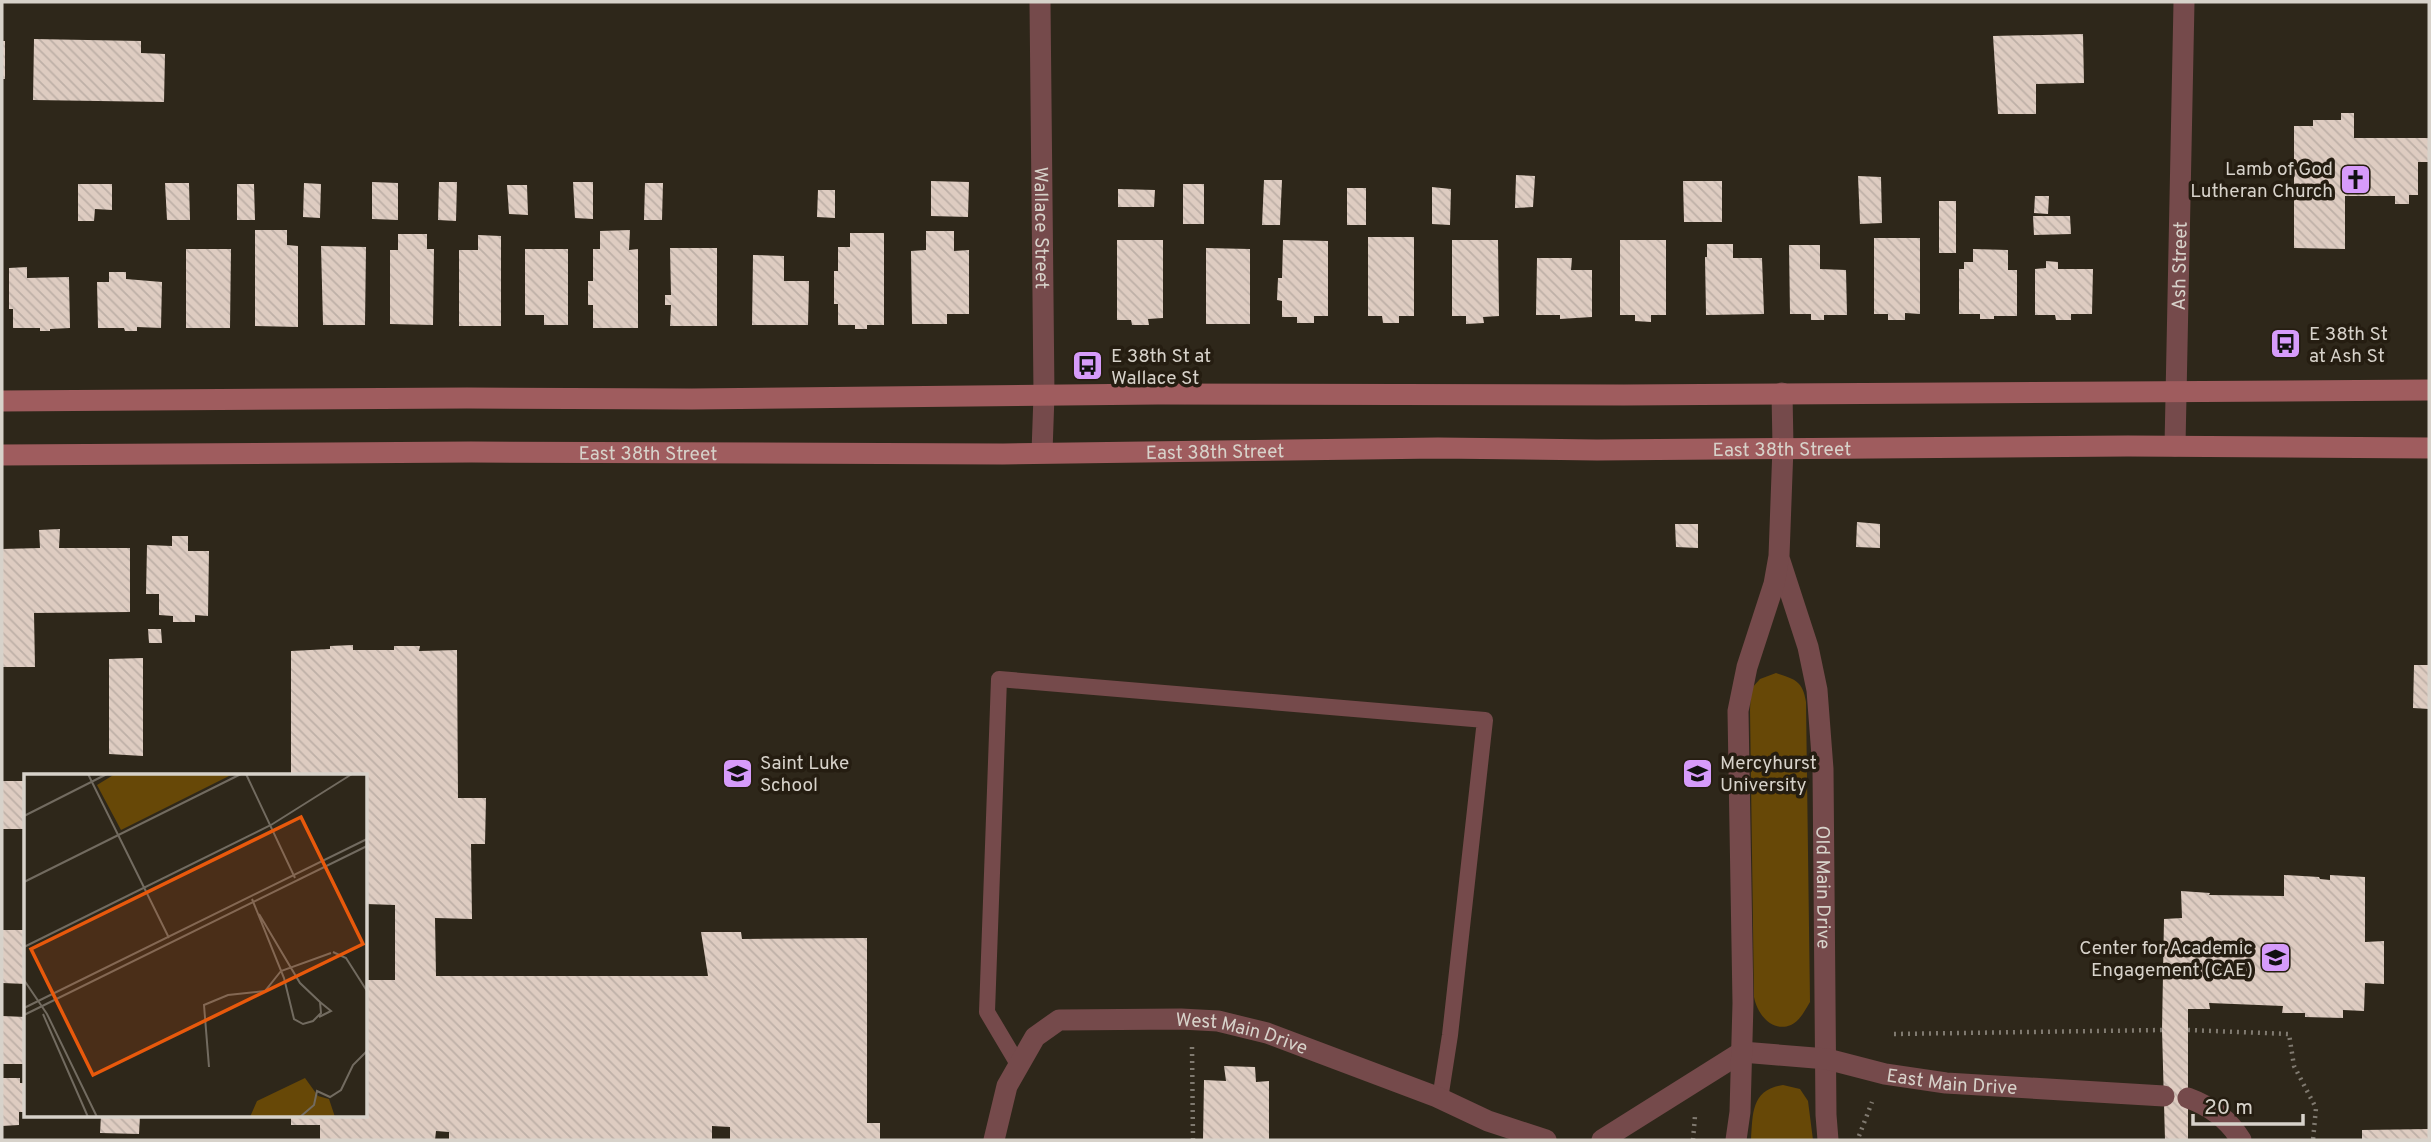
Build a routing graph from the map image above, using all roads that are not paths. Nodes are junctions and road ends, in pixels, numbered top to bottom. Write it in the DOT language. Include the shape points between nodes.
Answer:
graph roads {
  1 [pos="1040,2"];
  2 [pos="2184,2"];
  3 [pos="2429,390"];
  4 [pos="2176,391"];
  5 [pos="1782,393"];
  6 [pos="1044,395"];
  7 [pos="2,401"];
  8 [pos="2175,446"];
  9 [pos="1783,447"];
  10 [pos="2429,449"];
  11 [pos="1042,452"];
  12 [pos="2,455"];
  13 [pos="1779,556"];
  14 [pos="1742,1052"];
  15 [pos="1827,1059"];
  16 [pos="1019,1066"];
  17 [pos="2164,1096"];
  18 [pos="2188,1098"];
  19 [pos="1440,1099"];
  20 [pos="994,1140"];
  21 [pos="1546,1140"];
  22 [pos="1602,1140"];
  23 [pos="1737,1140"];
  24 [pos="1828,1140"];
  25 [pos="2241,1140"];
  1 -- 6 [label="street, Wallace Street"];
  2 -- 4 [label="street, Ash Street"];
  3 -- 4 [label="main road"];
  4 -- 5 [label="main road"];
  4 -- 8 [label="street, Ash Street"];
  5 -- 6 [label="main road"];
  5 -- 9 [label="street, Old Main Drive"];
  6 -- 7 [label="main road"];
  6 -- 11 [label="street, Wallace Street"];
  8 -- 9 [label="main road, East 38th Street"];
  8 -- 10 [label="main road, East 38th Street"];
  9 -- 11 [label="main road, East 38th Street"];
  9 -- 13 [label="street, Old Main Drive"];
  11 -- 12 [label="main road, East 38th Street"];
  13 -- 14 [label="street, Old Main Drive" via="1738,711"];
  13 -- 15 [label="street, Old Main Drive" via="1818,690"];
  14 -- 15 [label="street, East Main Drive"];
  14 -- 22 [label="street"];
  14 -- 23 [label="street, Old Main Drive"];
  15 -- 17 [label="street, East Main Drive" via="1946,1083"];
  15 -- 24 [label="street, Old Main Drive"];
  16 -- 19 [label="street, West Main Drive" via="1035,1037 1059,1020 1218,1021 1266,1033"];
  16 -- 19 [label="lane" via="987,1012 999,679 1485,720"];
  16 -- 20 [label="street, West Main Drive" via="1007,1086"];
  18 -- 25 [label="street" via="2219,1114"];
  19 -- 21 [label="street, West Main Drive"];
}
